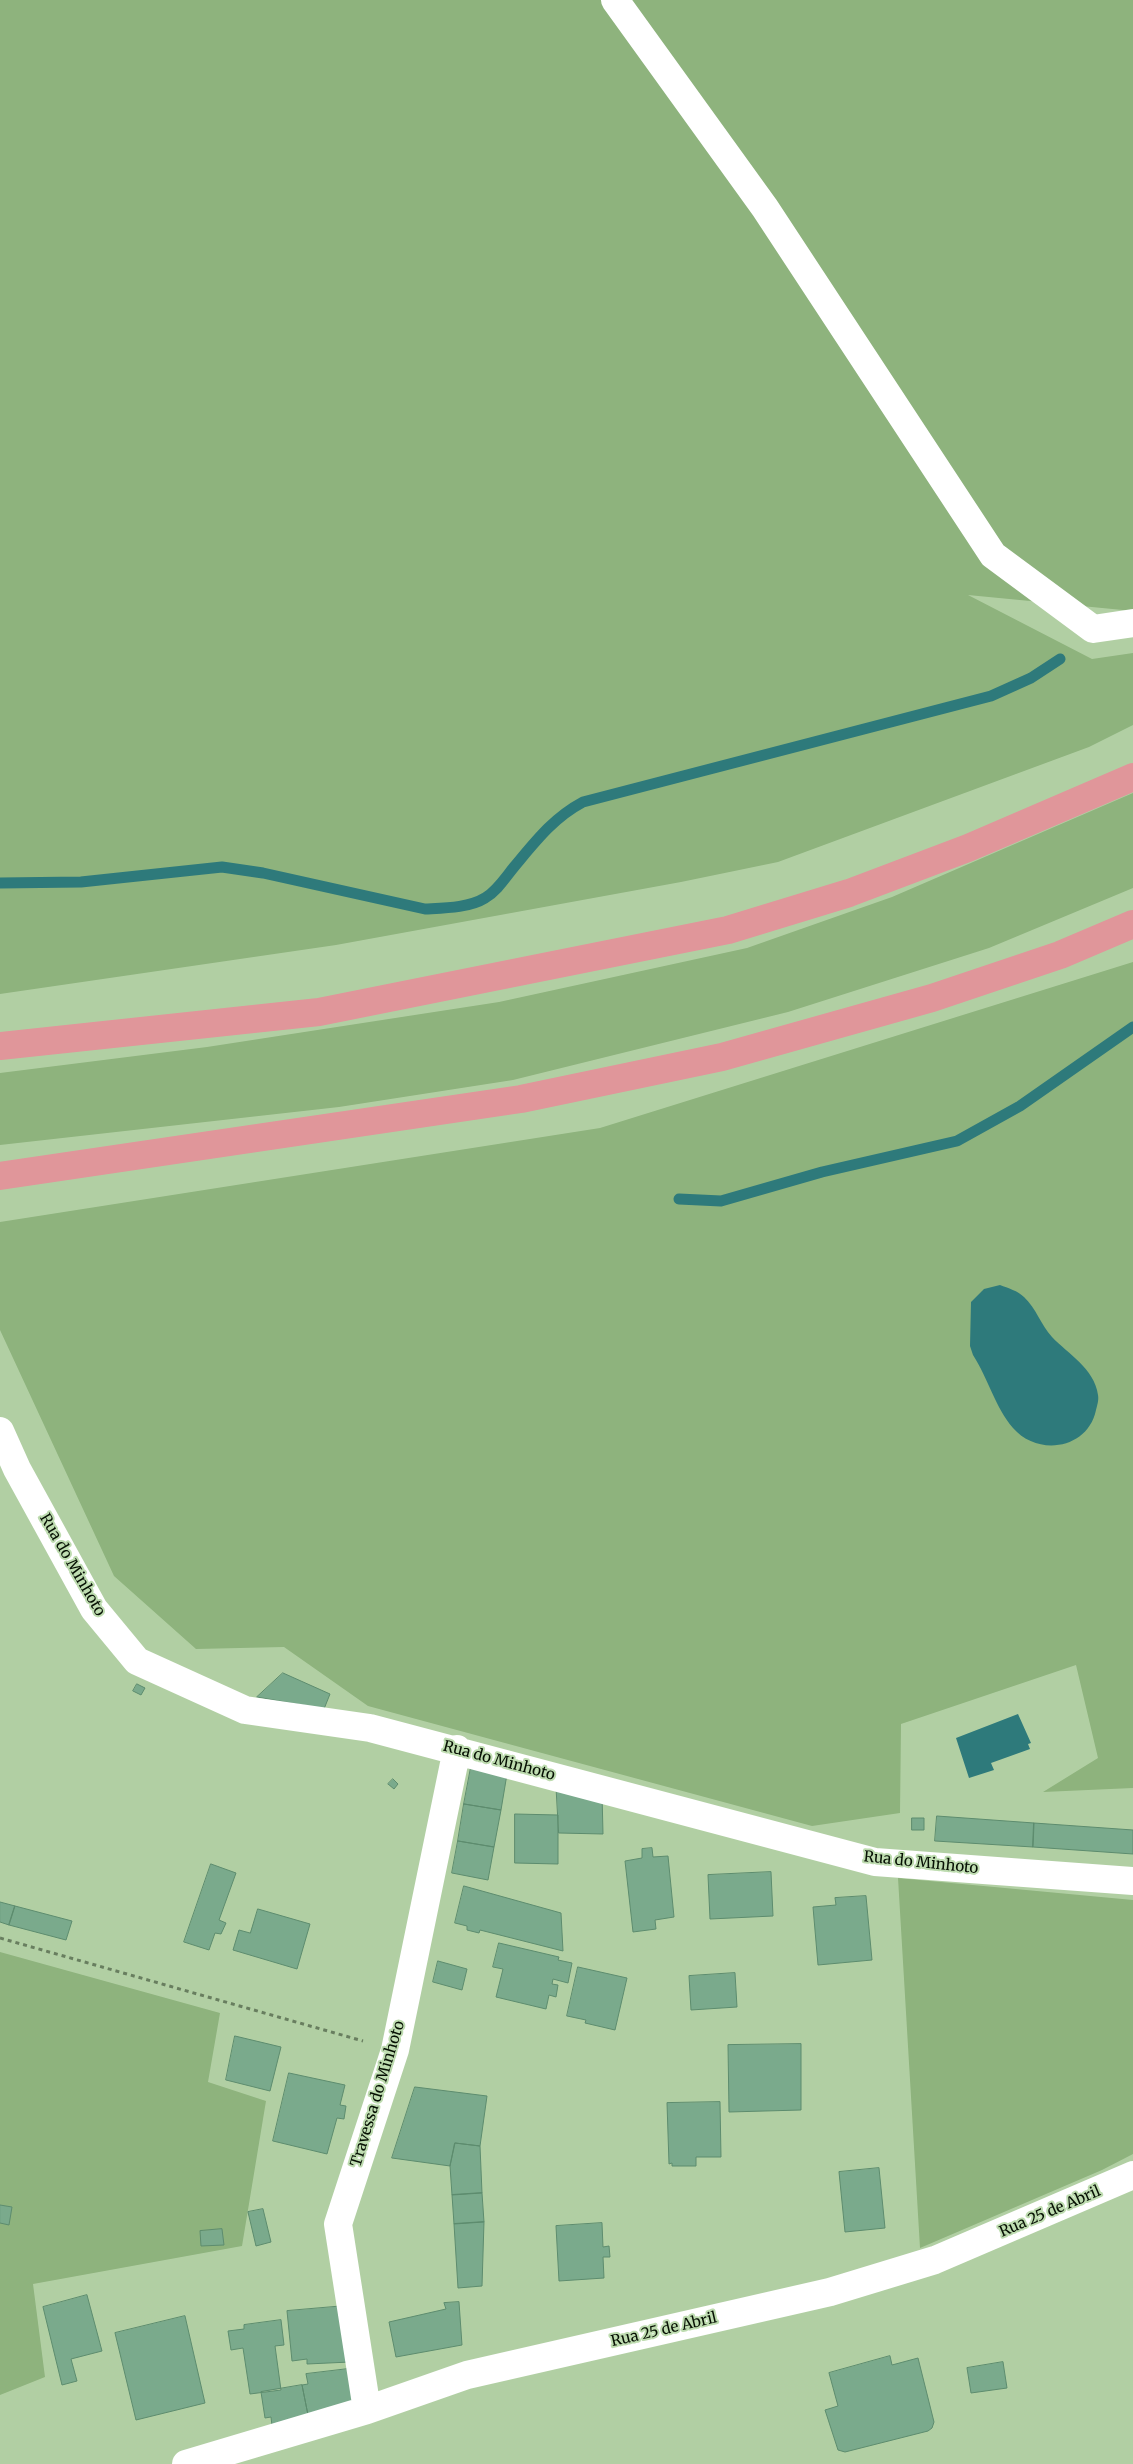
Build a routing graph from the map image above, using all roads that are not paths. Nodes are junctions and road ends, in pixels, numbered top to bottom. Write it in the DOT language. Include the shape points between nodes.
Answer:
graph roads {
  1 [pos="615,0"];
  2 [pos="1133,623"];
  3 [pos="1133,777"];
  4 [pos="1133,924"];
  5 [pos="0,1046"];
  6 [pos="0,1176"];
  7 [pos="0,1430"];
  8 [pos="457,1749"];
  9 [pos="1133,1881"];
  10 [pos="1133,2175"];
  11 [pos="366,2410"];
  12 [pos="186,2464"];
  1 -- 2 [label="street" via="765,208 993,555 1093,629"];
  3 -- 5 [label="highway" via="886,880 728,930 319,1012"];
  4 -- 6 [label="highway" via="1060,954 932,998 722,1057 521,1099"];
  7 -- 8 [label="street, Rua do Minhoto" via="17,1469 94,1609 137,1661 244,1710 370,1728"];
  8 -- 9 [label="street, Rua do Minhoto" via="875,1862"];
  8 -- 11 [label="street, Travessa do Minhoto" via="395,2050 338,2224"];
  10 -- 11 [label="street, Rua 25 de Abril" via="935,2260 830,2292 467,2375"];
  11 -- 12 [label="street, Rua 25 de Abril"];
}
